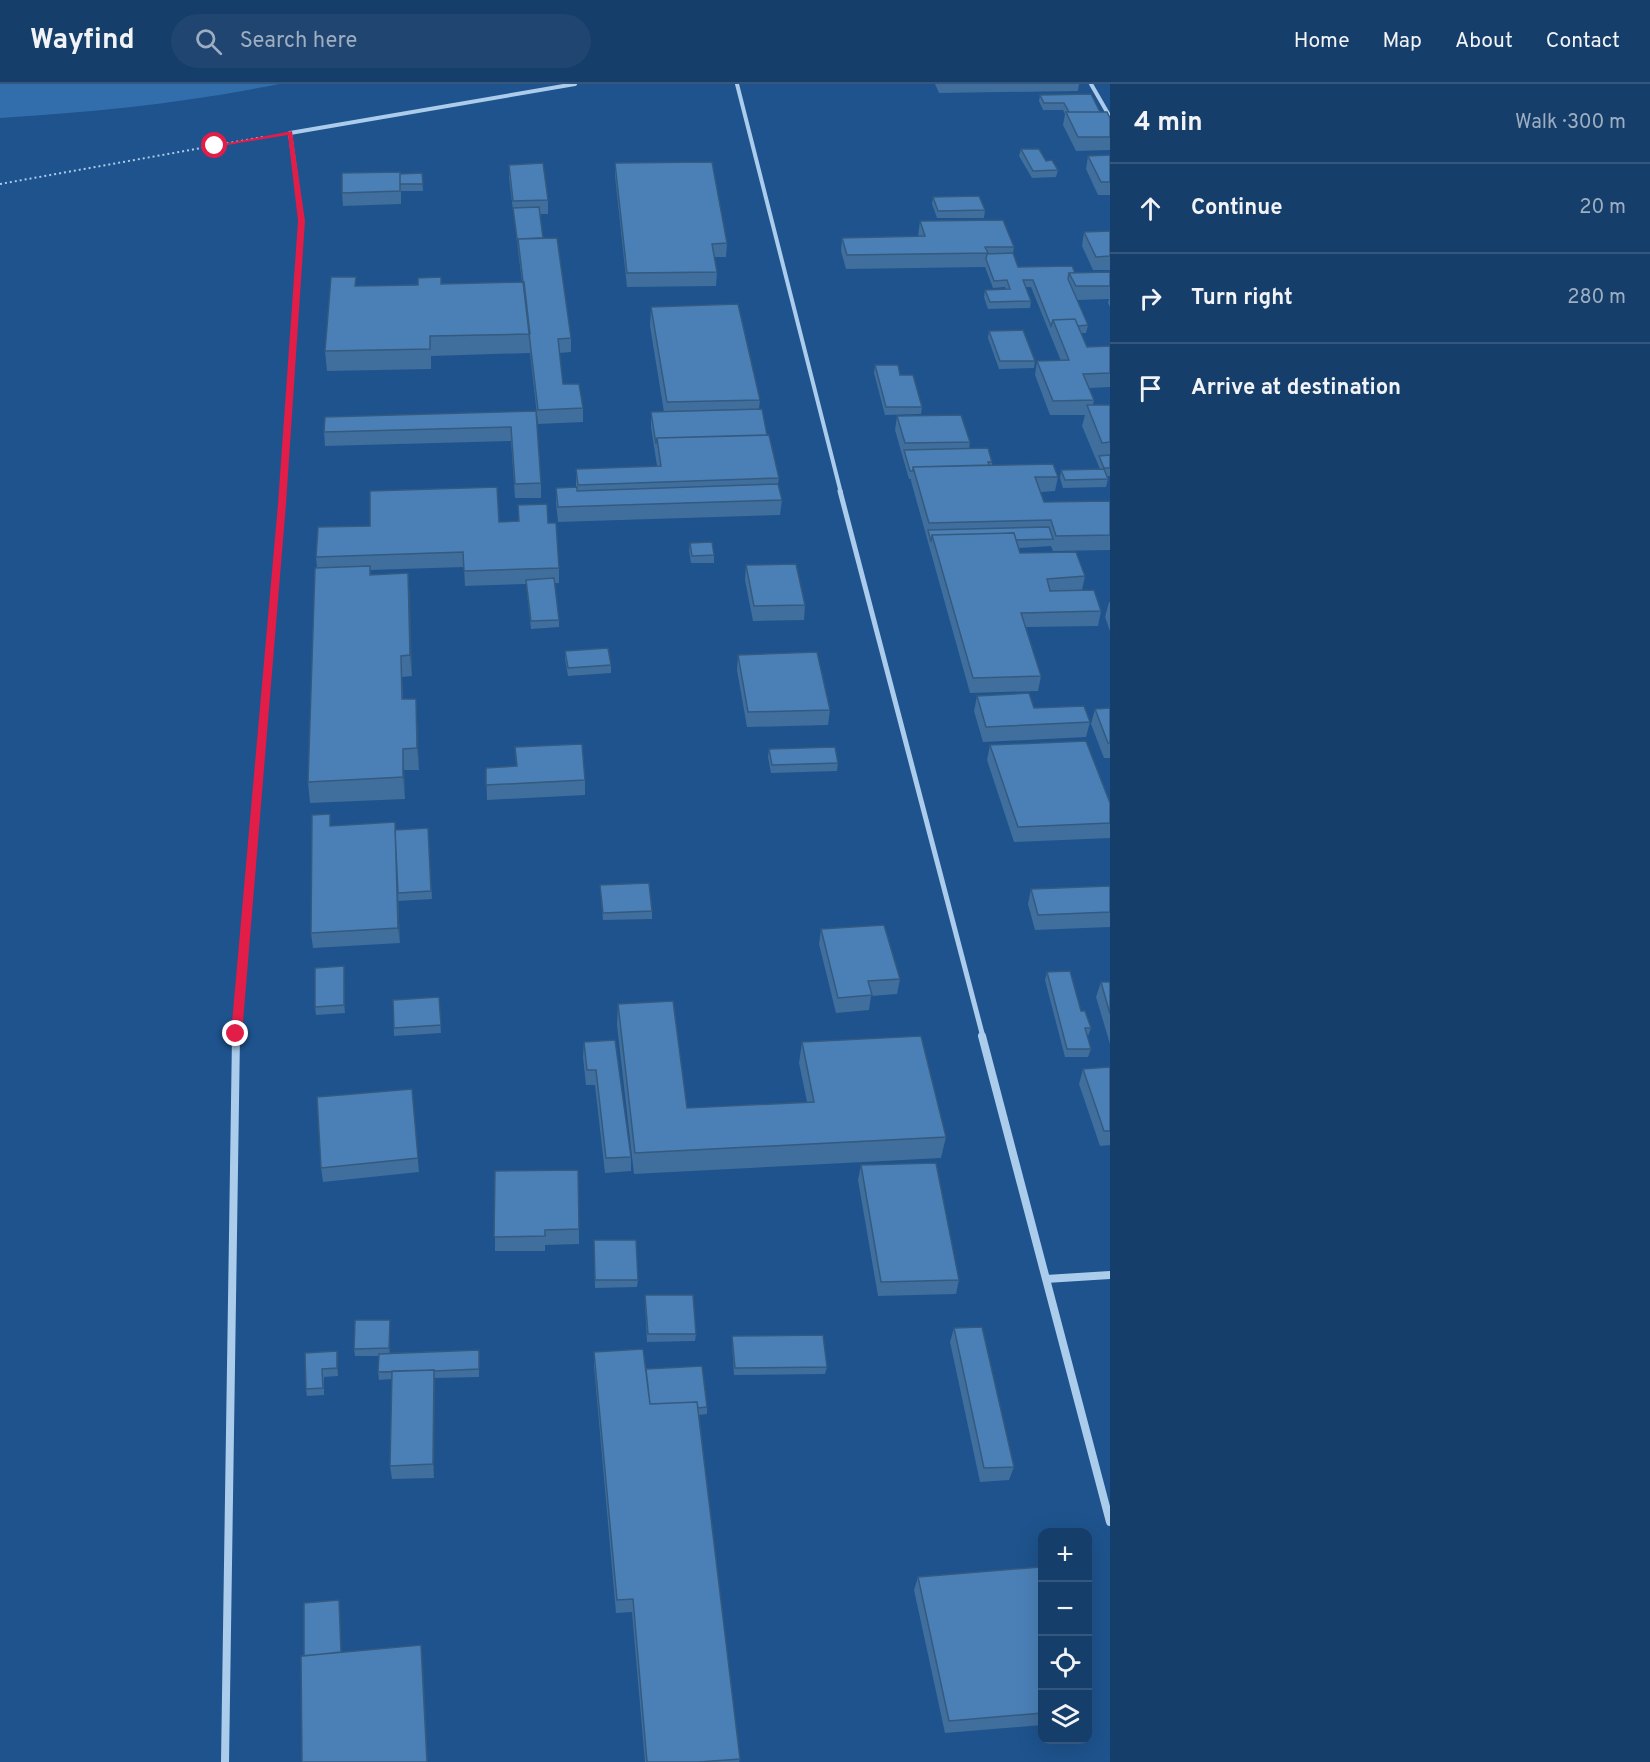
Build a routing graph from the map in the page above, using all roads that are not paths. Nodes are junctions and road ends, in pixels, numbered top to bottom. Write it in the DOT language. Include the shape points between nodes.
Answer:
graph roads {
  1 [pos="575,84"];
  2 [pos="736,84"];
  3 [pos="1091,84"];
  4 [pos="1110,117"];
  5 [pos="1110,1275"];
  6 [pos="1046,1280"];
  7 [pos="1110,1522"];
  8 [pos="225,1762"];
  1 -- 8 [label="street" via="290,133 301,232 282,504 236,1034"];
  2 -- 6 [label="street"];
  3 -- 4 [label="street"];
  5 -- 6 [label="street"];
  6 -- 7 [label="street"];
}
